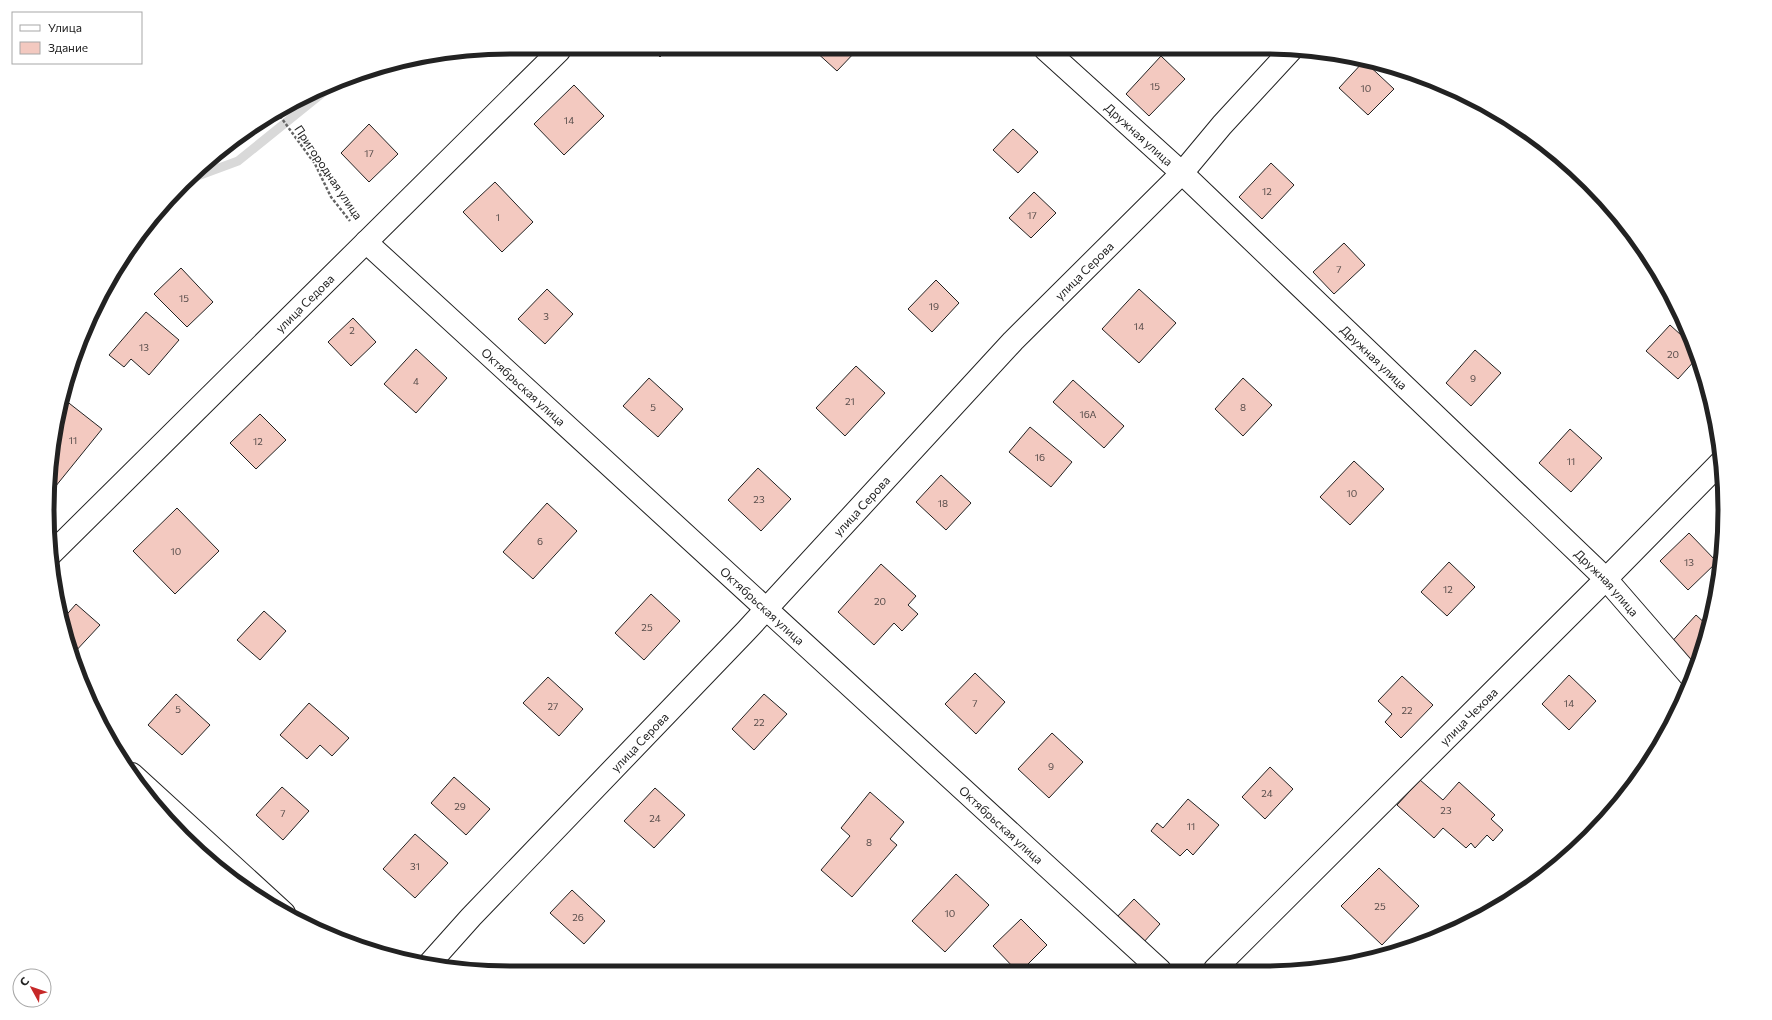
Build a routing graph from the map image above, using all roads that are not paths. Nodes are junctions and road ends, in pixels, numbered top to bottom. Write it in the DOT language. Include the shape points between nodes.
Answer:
graph roads {
  1 [pos="556,54"];
  2 [pos="1051,54"];
  3 [pos="1287,55"];
  4 [pos="1182,173"];
  5 [pos="366,242"];
  6 [pos="1716,467"];
  7 [pos="56,549"];
  8 [pos="1606,579"];
  9 [pos="767,609"];
  10 [pos="1688,673"];
  11 [pos="150,791"];
  12 [pos="260,891"];
  13 [pos="433,959"];
  14 [pos="1156,966"];
  15 [pos="1218,966"];
  1 -- 5 [label="street, улица Седова"];
  2 -- 4 [label="street, Дружная улица"];
  3 -- 4 [label="street, улица Серова" via="1222,124"];
  4 -- 8 [label="street, Дружная улица"];
  4 -- 9 [label="street, улица Серова" via="1013,341"];
  5 -- 7 [label="street, улица Седова"];
  5 -- 9 [label="street, Октябрьская улица"];
  6 -- 8 [label="street, улица Чехова"];
  8 -- 10 [label="street, Дружная улица"];
  8 -- 15 [label="street, улица Чехова"];
  9 -- 13 [label="street, улица Серова"];
  9 -- 14 [label="street, Октябрьская улица"];
  11 -- 12 [label="street"];
}
